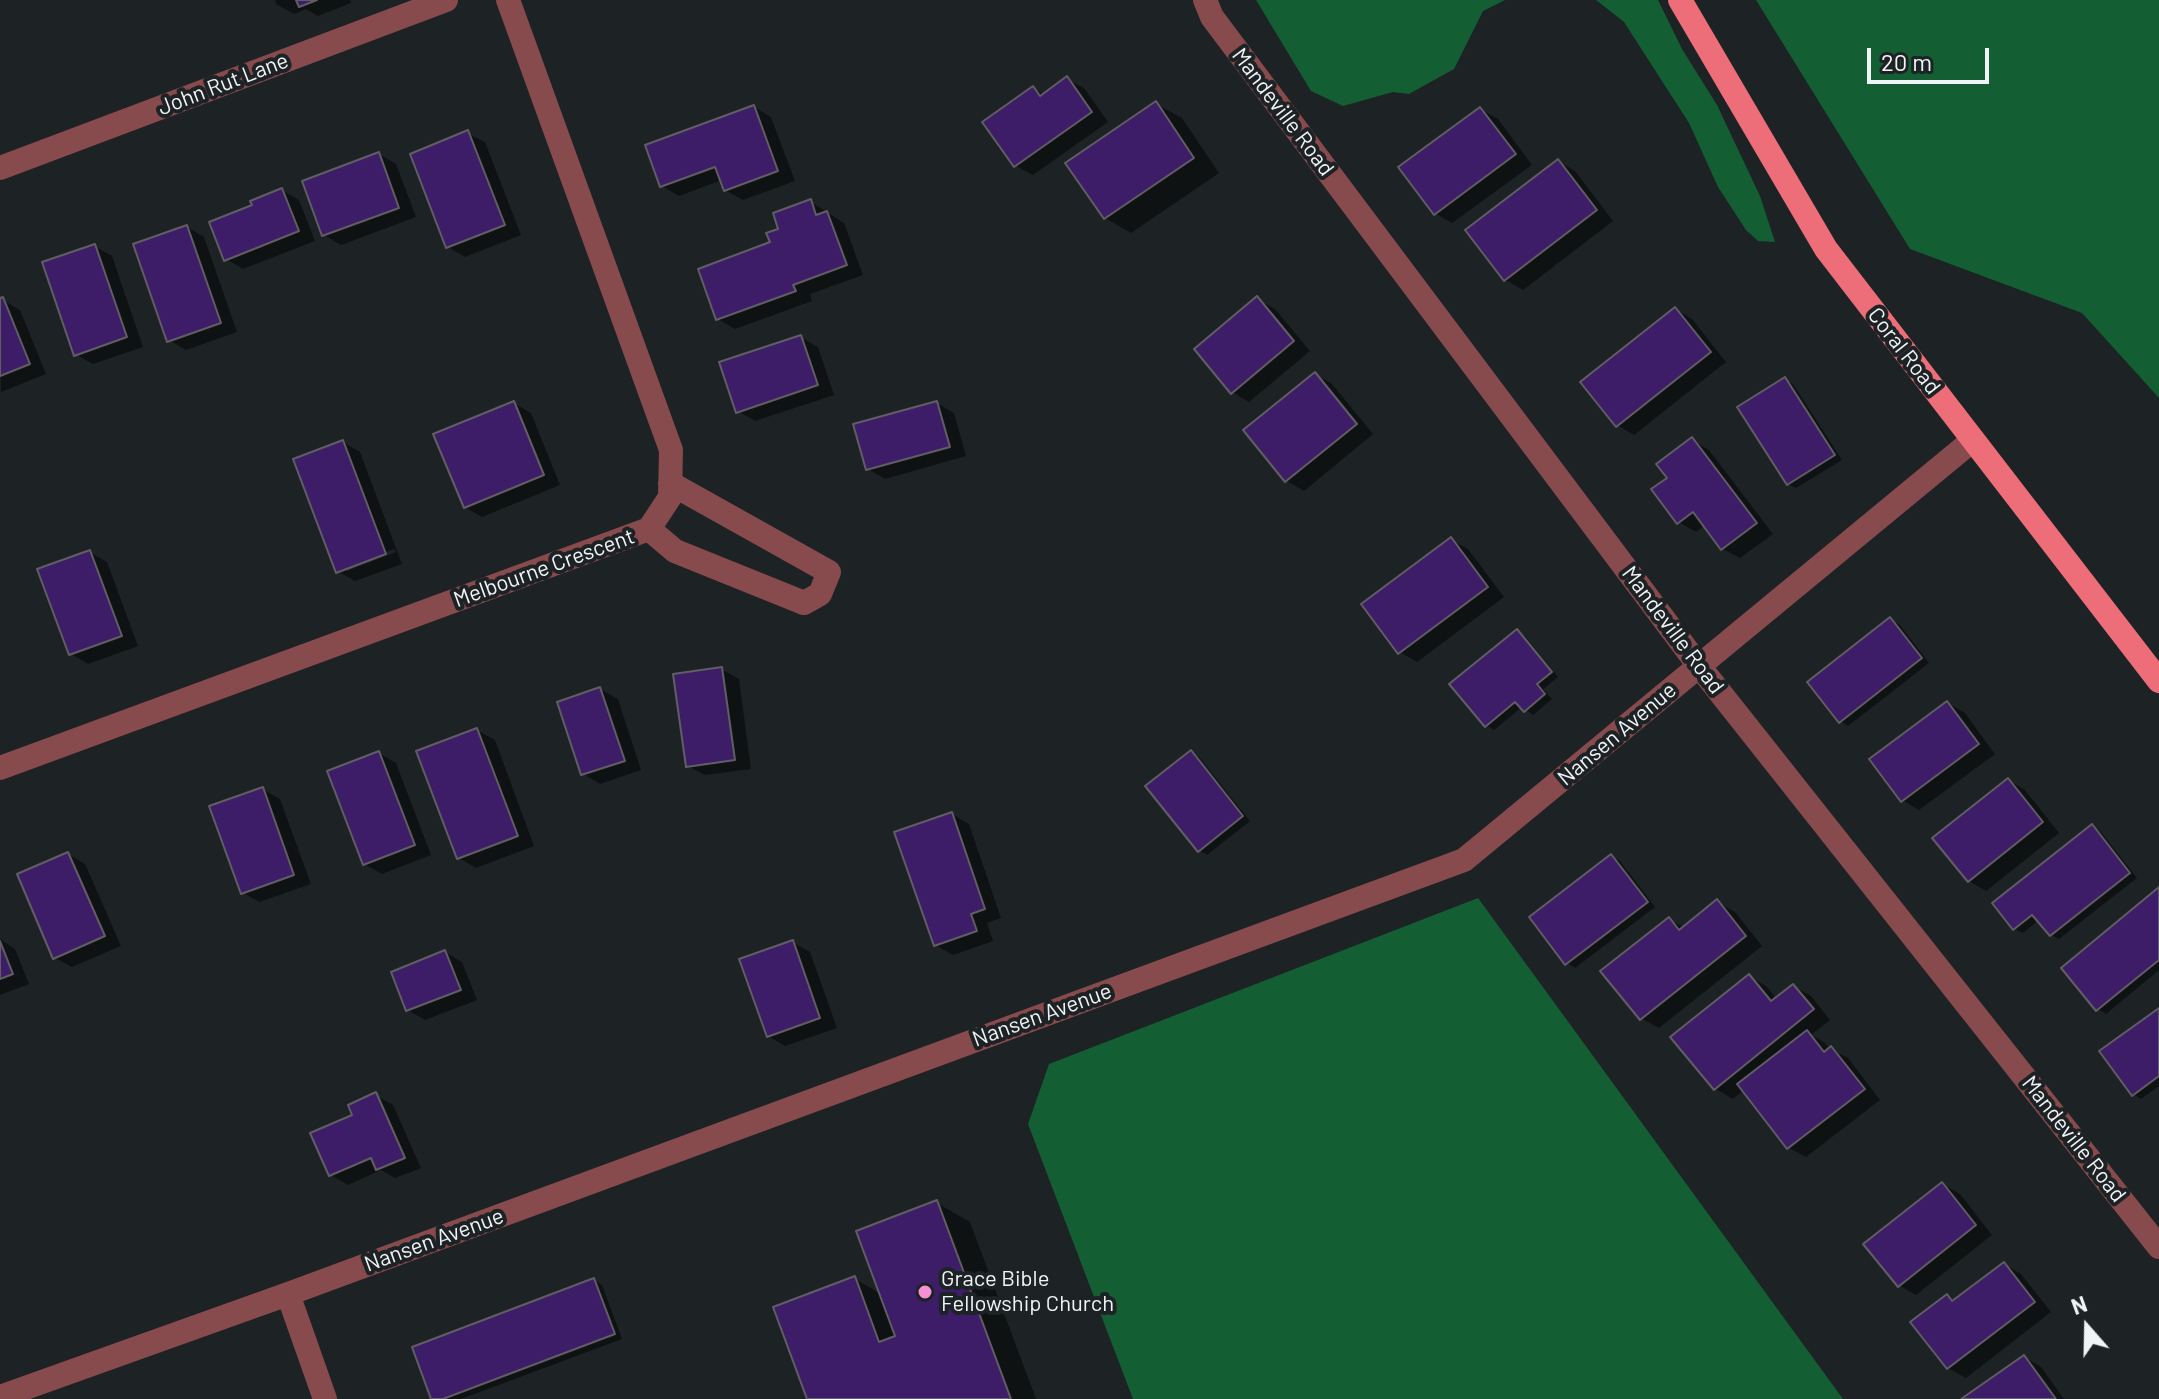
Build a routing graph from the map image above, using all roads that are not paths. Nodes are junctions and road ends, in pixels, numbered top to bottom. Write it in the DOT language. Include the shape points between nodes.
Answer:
graph roads {
  1 [pos="446,0"];
  2 [pos="508,0"];
  3 [pos="1205,0"];
  4 [pos="1680,0"];
  5 [pos="0,168"];
  6 [pos="1973,440"];
  7 [pos="670,483"];
  8 [pos="649,529"];
  9 [pos="1699,666"];
  10 [pos="2159,681"];
  11 [pos="0,768"];
  12 [pos="2159,1247"];
  13 [pos="288,1294"];
  14 [pos="0,1397"];
  15 [pos="325,1399"];
  1 -- 5 [label="street, John Rut Lane"];
  2 -- 7 [label="street, Melbourne Crescent" via="671,450"];
  3 -- 9 [label="street, Mandeville Road" via="1212,17"];
  4 -- 6 [label="main road, Coral Road" via="1826,249"];
  6 -- 9 [label="street, Nansen Avenue"];
  6 -- 10 [label="main road, Coral Road"];
  7 -- 8 [label="street, Melbourne Crescent" via="670,497"];
  7 -- 8 [label="street" via="829,572 820,594 804,603 675,551"];
  8 -- 11 [label="street, Melbourne Crescent"];
  9 -- 12 [label="street, Mandeville Road"];
  9 -- 13 [label="street, Nansen Avenue" via="1464,860"];
  13 -- 14 [label="street, Nansen Avenue"];
  13 -- 15 [label="street"];
}
